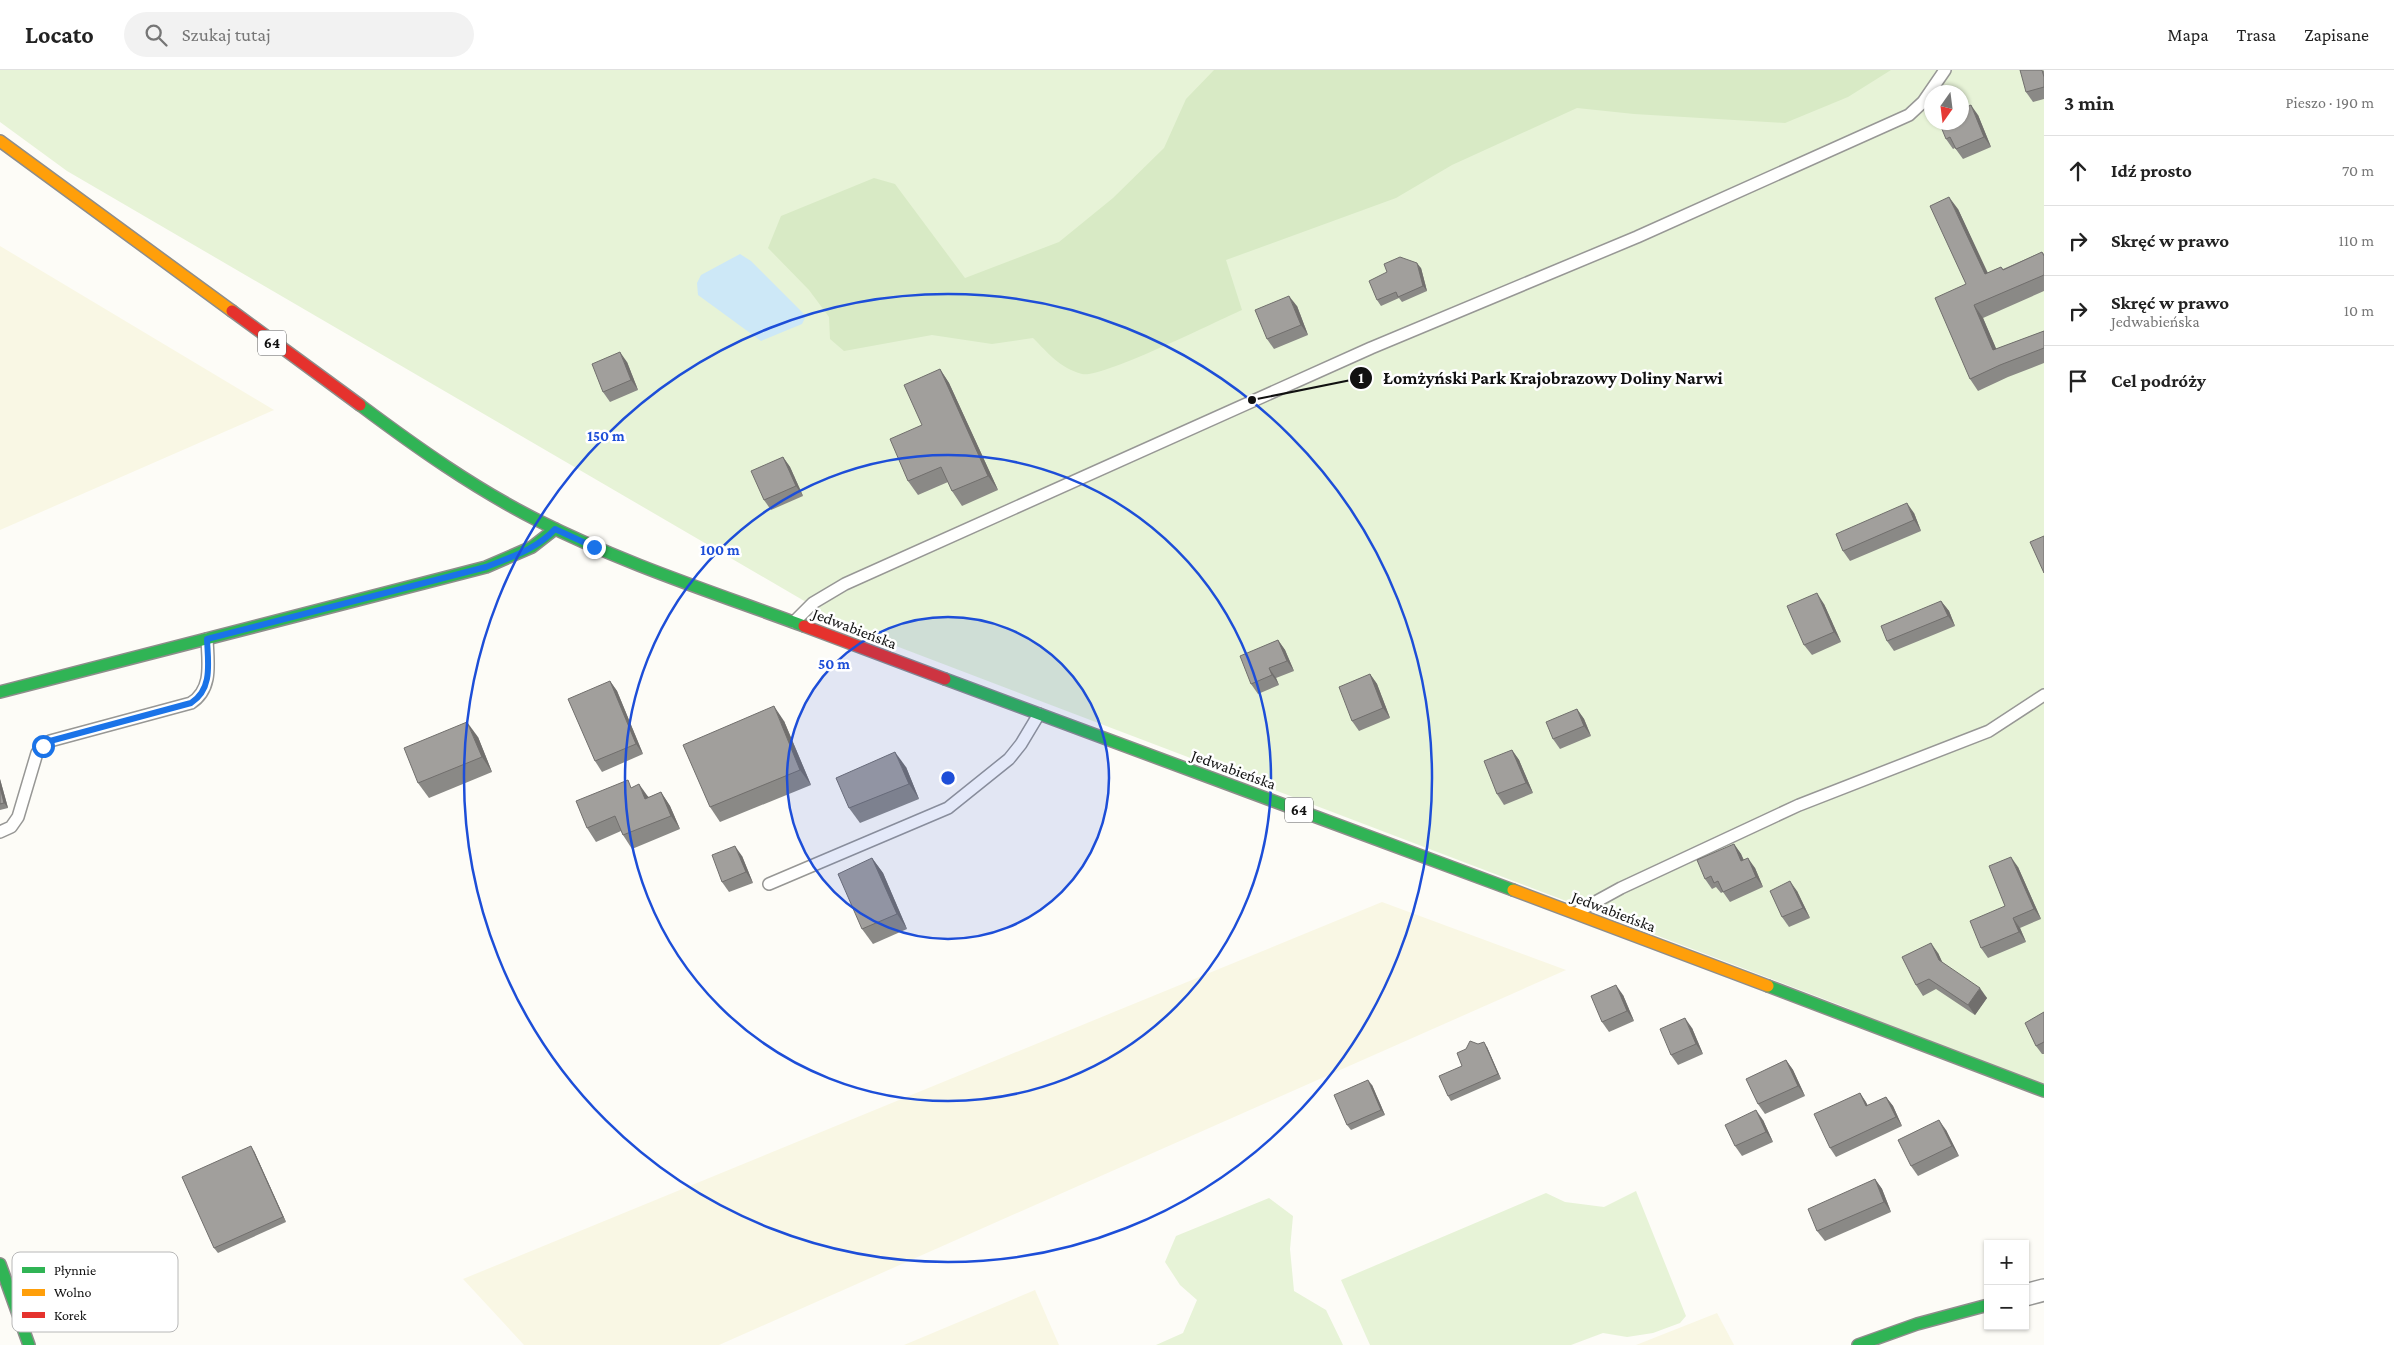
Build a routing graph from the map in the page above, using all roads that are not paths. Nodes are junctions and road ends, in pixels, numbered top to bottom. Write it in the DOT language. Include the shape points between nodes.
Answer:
graph roads {
  1 [pos="1945,70"];
  2 [pos="0,141"];
  3 [pos="555,529"];
  4 [pos="794,622"];
  5 [pos="207,639"];
  6 [pos="0,692"];
  7 [pos="2044,696"];
  8 [pos="1039,714"];
  9 [pos="0,832"];
  10 [pos="768,884"];
  11 [pos="1575,913"];
  12 [pos="2044,1091"];
  13 [pos="0,1264"];
  14 [pos="2044,1290"];
  15 [pos="2029,1294"];
  16 [pos="12,1298"];
  17 [pos="1984,1306"];
  18 [pos="24,1332"];
  19 [pos="29,1345"];
  20 [pos="1858,1345"];
  1 -- 4 [label="lane" via="1923,102 1909,115 1637,237 1371,348 844,584 813,603"];
  2 -- 3 [label="main road, 64" via="406,440 487,492"];
  3 -- 4 [label="main road, Jedwabieńska / 64" via="640,565"];
  3 -- 5 [label="main road" via="545,540 486,567"];
  4 -- 8 [label="main road, Jedwabieńska / 64"];
  5 -- 6 [label="main road"];
  5 -- 9 [label="lane" via="207,682 198,699 50,741 37,753 18,817 11,827"];
  7 -- 11 [label="lane" via="1989,730 1799,805 1621,888"];
  8 -- 10 [label="lane" via="1009,759 948,808"];
  8 -- 11 [label="main road, Jedwabieńska / 64"];
  11 -- 12 [label="main road, Jedwabieńska / 64"];
  13 -- 16 [label="main road"];
  14 -- 15 [label="street"];
  17 -- 20 [label="main road" via="1917,1324"];
  18 -- 19 [label="main road"];
}
